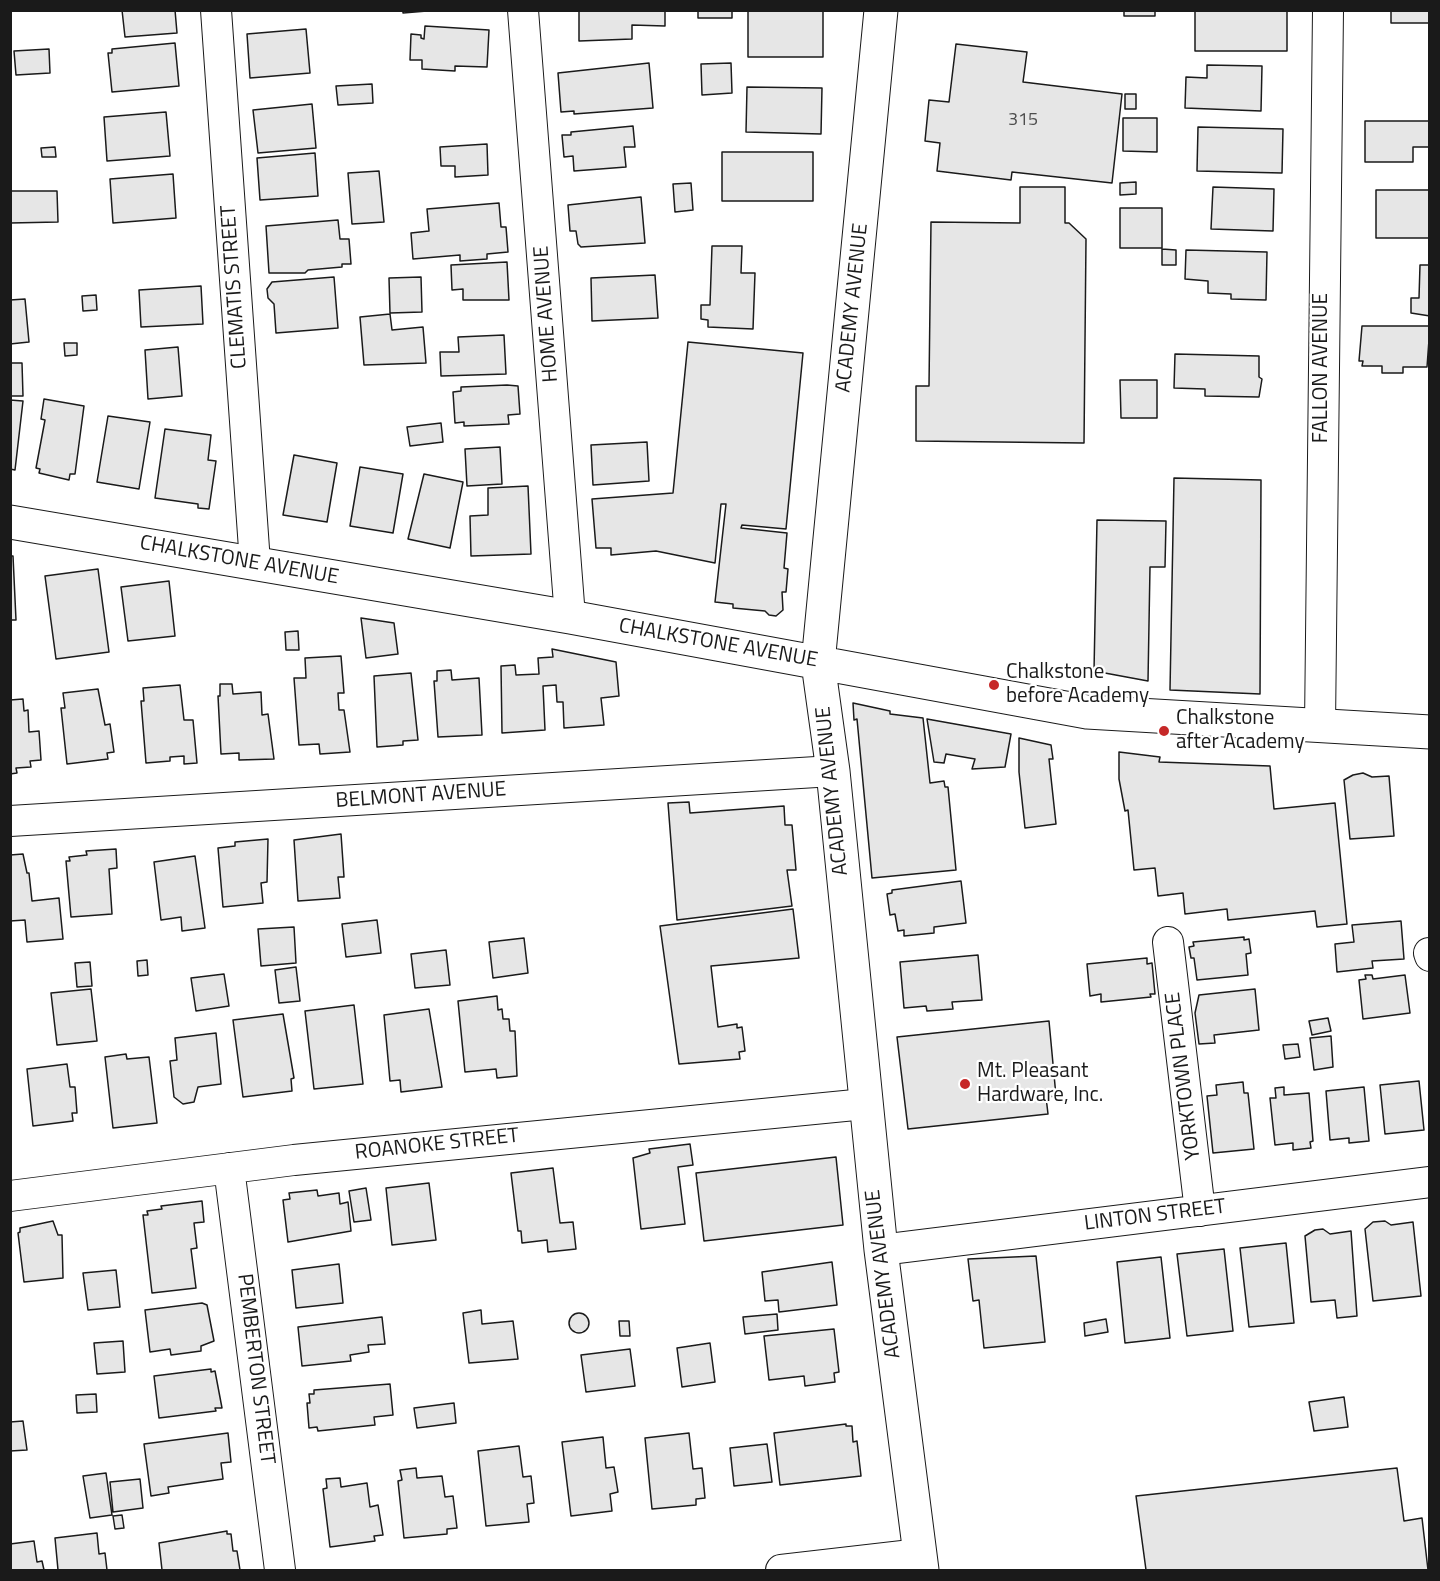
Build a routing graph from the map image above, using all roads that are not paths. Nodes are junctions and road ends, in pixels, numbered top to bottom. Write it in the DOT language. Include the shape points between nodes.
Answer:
graph roads {
  1 [pos="216,10"];
  2 [pos="523,10"];
  3 [pos="880,10"];
  4 [pos="1328,10"];
  5 [pos="10,522"];
  6 [pos="255,563"];
  7 [pos="570,617"];
  8 [pos="818,663"];
  9 [pos="1320,726"];
  10 [pos="1430,732"];
  11 [pos="832,771"];
  12 [pos="10,821"];
  13 [pos="1168,942"];
  14 [pos="865,1104"];
  15 [pos="229,1168"];
  16 [pos="1430,1182"];
  17 [pos="10,1196"];
  18 [pos="1200,1211"];
  19 [pos="881,1250"];
  20 [pos="921,1562"];
  21 [pos="280,1570"];
  22 [pos="781,1570"];
  1 -- 6 [label="street, CLEMATIS STREET"];
  2 -- 7 [label="street, HOME AVENUE"];
  3 -- 8 [label="street, ACADEMY AVENUE"];
  4 -- 9 [label="street, FALLON AVENUE"];
  5 -- 6 [label="street, CHALKSTONE AVENUE"];
  6 -- 7 [label="street, CHALKSTONE AVENUE"];
  7 -- 8 [label="street, CHALKSTONE AVENUE"];
  8 -- 9 [label="street, CHALKSTONE AVENUE" via="1087,712"];
  8 -- 11 [label="street, ACADEMY AVENUE"];
  9 -- 10 [label="street, CHALKSTONE AVENUE"];
  11 -- 12 [label="street, BELMONT AVENUE"];
  11 -- 14 [label="street, ACADEMY AVENUE"];
  13 -- 18 [label="street, YORKTOWN PLACE"];
  14 -- 15 [label="street, ROANOKE STREET"];
  14 -- 19 [label="street, ACADEMY AVENUE"];
  15 -- 17 [label="street, ROANOKE STREET"];
  15 -- 21 [label="street, PEMBERTON STREET"];
  16 -- 18 [label="street, LINTON STREET"];
  18 -- 19 [label="street, LINTON STREET"];
  19 -- 20 [label="street, ACADEMY AVENUE"];
  20 -- 22 [label="street"];
}
